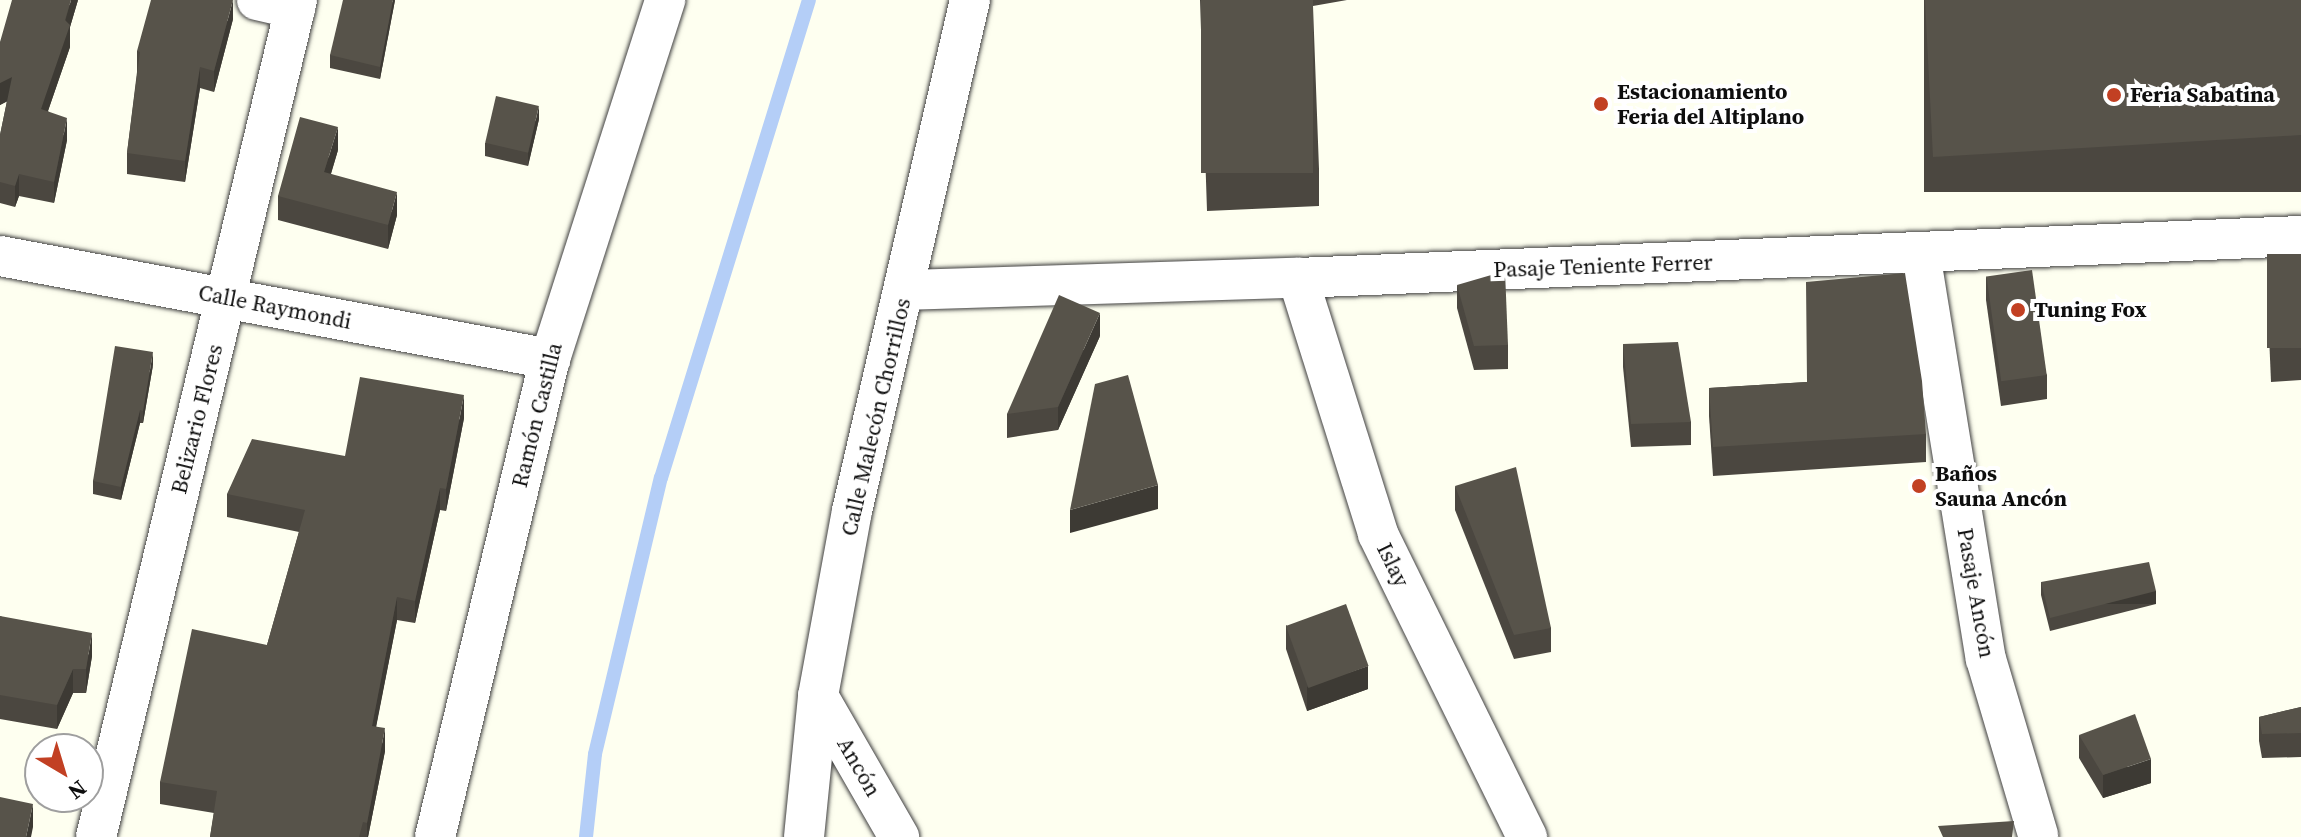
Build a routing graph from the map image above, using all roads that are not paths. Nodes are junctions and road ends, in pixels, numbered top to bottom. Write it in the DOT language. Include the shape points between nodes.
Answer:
graph roads {
  1 [pos="665,0"];
  2 [pos="970,0"];
  3 [pos="283,3"];
  4 [pos="2301,236"];
  5 [pos="1920,253"];
  6 [pos="0,256"];
  7 [pos="1298,278"];
  8 [pos="906,290"];
  9 [pos="226,298"];
  10 [pos="550,359"];
  11 [pos="818,696"];
  12 [pos="2038,835"];
  13 [pos="96,837"];
  14 [pos="435,837"];
  15 [pos="804,837"];
  16 [pos="899,837"];
  17 [pos="1527,837"];
  1 -- 10 [label="street, Ramón Castilla"];
  2 -- 8 [label="street, Calle Malecón Chorrillos"];
  3 -- 9 [label="street, Belizario Flores"];
  4 -- 5 [label="street, Pasaje Teniente Ferrer"];
  5 -- 7 [label="street, Pasaje Teniente Ferrer"];
  5 -- 12 [label="street, Pasaje Ancón" via="1986,659"];
  6 -- 9 [label="street, Calle Raymondi"];
  7 -- 8 [label="street, Pasaje Teniente Ferrer"];
  7 -- 17 [label="street, Islay" via="1378,534"];
  8 -- 11 [label="street, Calle Malecón Chorrillos" via="852,511"];
  9 -- 10 [label="street, Calle Raymondi"];
  9 -- 13 [label="street, Belizario Flores"];
  10 -- 14 [label="street, Ramón Castilla"];
  11 -- 15 [label="street, Calle Malecón Chorrillos"];
  11 -- 16 [label="street, Ancón"];
}
